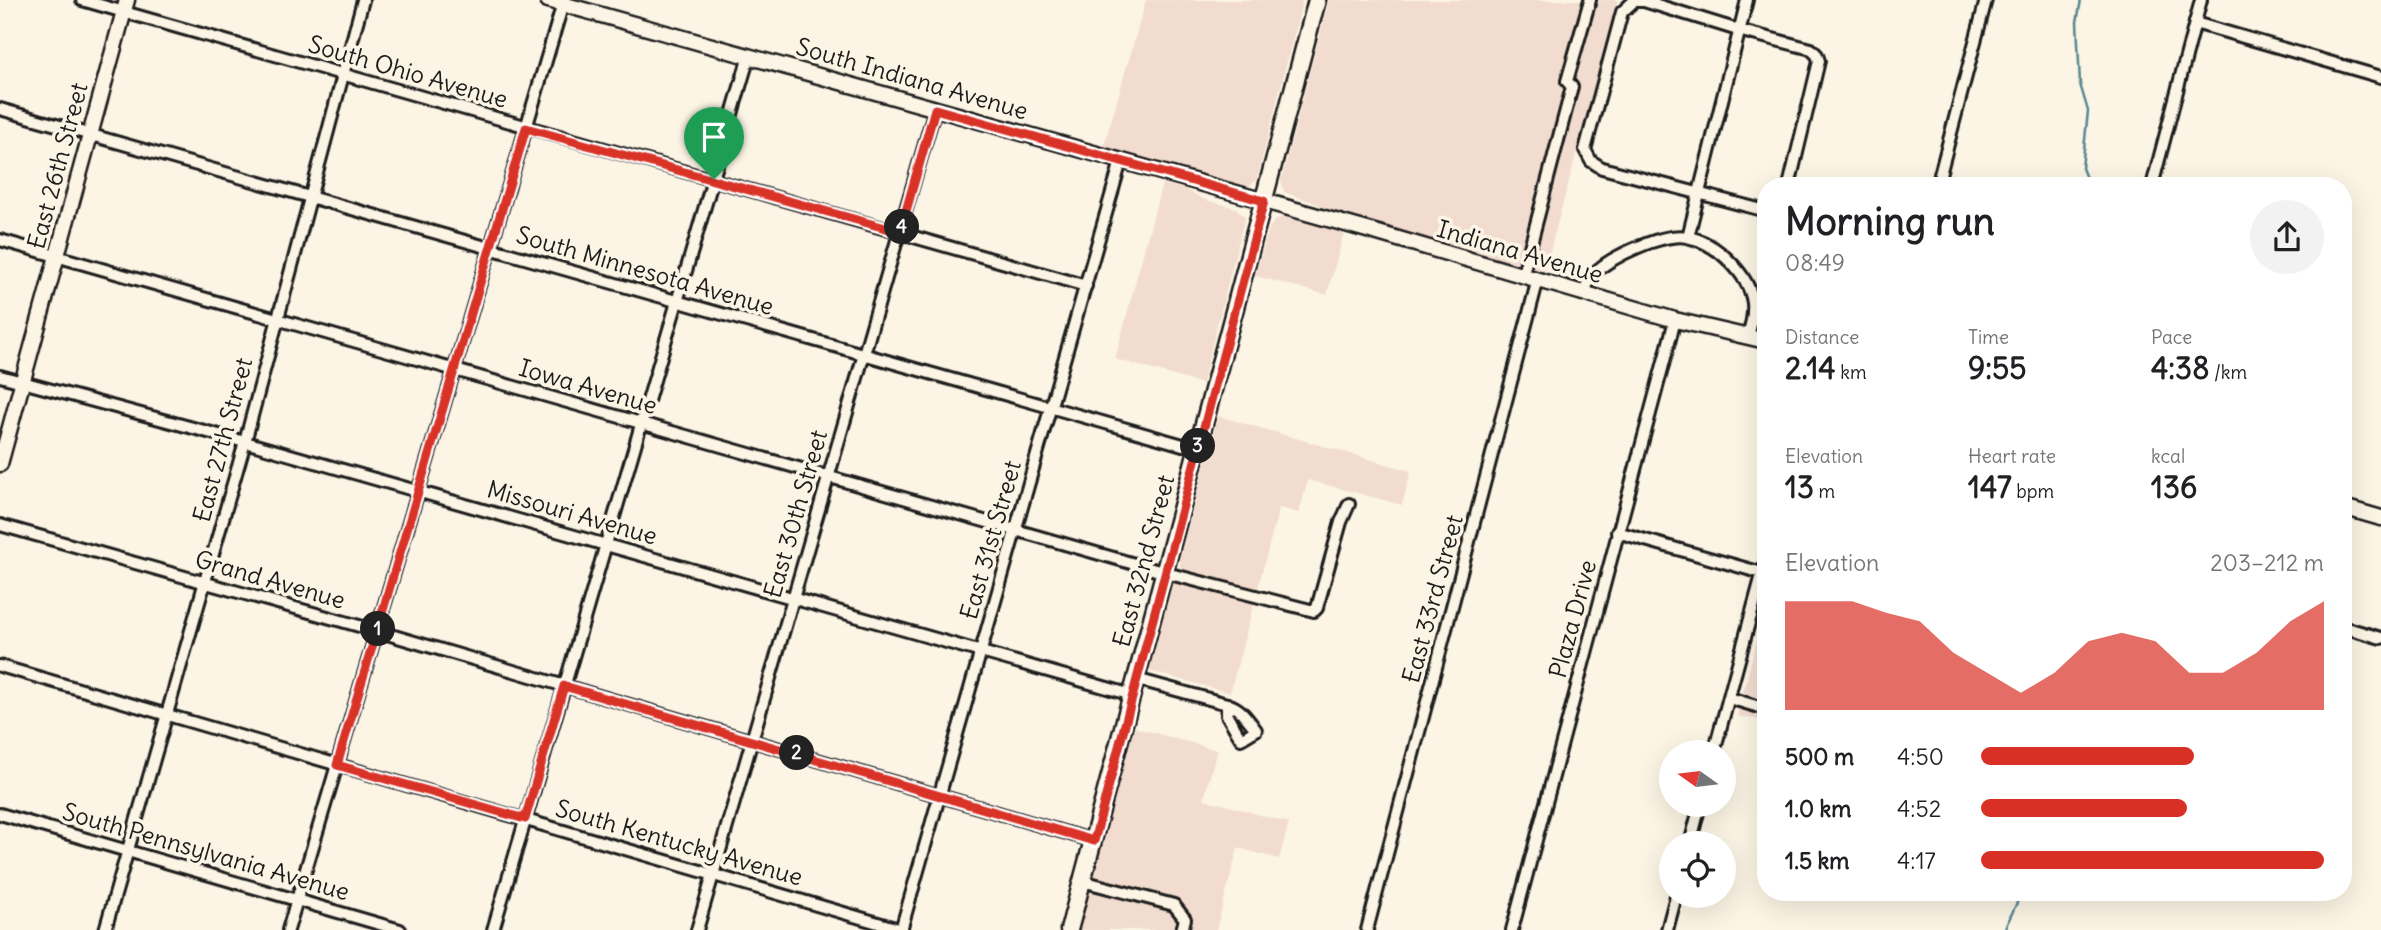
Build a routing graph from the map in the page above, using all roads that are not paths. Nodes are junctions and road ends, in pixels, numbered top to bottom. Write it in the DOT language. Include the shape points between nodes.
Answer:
graph roads {
  1 [pos="82,0"];
  2 [pos="363,0"];
  3 [pos="548,0"];
  4 [pos="1317,0"];
  5 [pos="1590,0"];
  6 [pos="1747,0"];
  7 [pos="1986,0"];
  8 [pos="2200,0"];
  9 [pos="564,2"];
  10 [pos="125,6"];
  11 [pos="2195,23"];
  12 [pos="1738,30"];
  13 [pos="749,56"];
  14 [pos="342,75"];
  15 [pos="2381,77"];
  16 [pos="0,109"];
  17 [pos="935,109"];
  18 [pos="526,128"];
  19 [pos="90,135"];
  20 [pos="1121,161"];
  21 [pos="1790,177"];
  22 [pos="1939,177"];
  23 [pos="2154,177"];
  24 [pos="714,179"];
  25 [pos="1698,194"];
  26 [pos="309,198"];
  27 [pos="1264,201"];
  28 [pos="1757,209"];
  29 [pos="900,232"];
  30 [pos="1688,237"];
  31 [pos="0,240"];
  32 [pos="490,249"];
  33 [pos="58,257"];
  34 [pos="1523,274"];
  35 [pos="1538,279"];
  36 [pos="1086,286"];
  37 [pos="1582,294"];
  38 [pos="677,302"];
  39 [pos="277,320"];
  40 [pos="1675,320"];
  41 [pos="1748,335"];
  42 [pos="1757,338"];
  43 [pos="864,355"];
  44 [pos="454,370"];
  45 [pos="0,376"];
  46 [pos="22,383"];
  47 [pos="1051,408"];
  48 [pos="641,424"];
  49 [pos="246,442"];
  50 [pos="1199,444"];
  51 [pos="0,464"];
  52 [pos="829,477"];
  53 [pos="418,491"];
  54 [pos="1349,504"];
  55 [pos="2352,510"];
  56 [pos="2381,518"];
  57 [pos="0,525"];
  58 [pos="1016,530"];
  59 [pos="1617,532"];
  60 [pos="606,545"];
  61 [pos="1757,572"];
  62 [pos="1166,573"];
  63 [pos="205,583"];
  64 [pos="1757,592"];
  65 [pos="793,598"];
  66 [pos="2352,630"];
  67 [pos="377,631"];
  68 [pos="2381,638"];
  69 [pos="981,652"];
  70 [pos="0,666"];
  71 [pos="1136,679"];
  72 [pos="564,686"];
  73 [pos="1132,695"];
  74 [pos="1729,698"];
  75 [pos="1227,704"];
  76 [pos="1757,706"];
  77 [pos="167,715"];
  78 [pos="752,740"];
  79 [pos="1717,740"];
  80 [pos="337,765"];
  81 [pos="940,794"];
  82 [pos="0,814"];
  83 [pos="525,819"];
  84 [pos="1094,841"];
  85 [pos="128,851"];
  86 [pos="713,876"];
  87 [pos="1082,881"];
  88 [pos="297,900"];
  89 [pos="1673,908"];
  90 [pos="105,930"];
  91 [pos="288,930"];
  92 [pos="400,930"];
  93 [pos="493,930"];
  94 [pos="697,930"];
  95 [pos="901,930"];
  96 [pos="1069,930"];
  97 [pos="1182,930"];
  98 [pos="1367,930"];
  99 [pos="1513,930"];
  100 [pos="1667,930"];
  1 -- 10 [label="street, South Ohio Avenue"];
  2 -- 14 [label="street, East 27th Street"];
  3 -- 9 [label="street, South Indiana Avenue"];
  4 -- 27 [label="main road, East 32nd Street"];
  5 -- 34 [label="street"];
  6 -- 12 [label="street"];
  7 -- 22 [label="street"];
  8 -- 11 [label="street"];
  9 -- 13 [label="street, South Indiana Avenue"];
  9 -- 18 [label="street"];
  10 -- 14 [label="street, South Ohio Avenue"];
  10 -- 19 [label="street, East 26th Street"];
  11 -- 15 [label="street"];
  11 -- 23 [label="street"];
  12 -- 21 [label="street" via="1817,54"];
  12 -- 25 [label="street"];
  12 -- 25 [label="street" via="1634,1 1622,12 1585,150 1602,168"];
  13 -- 17 [label="street, South Indiana Avenue"];
  13 -- 24 [label="street"];
  14 -- 18 [label="street, South Ohio Avenue"];
  14 -- 26 [label="street, East 27th Street"];
  16 -- 19 [label="street, South Minnesota Avenue"];
  17 -- 20 [label="street, South Indiana Avenue"];
  17 -- 29 [label="street, East 30th Street"];
  18 -- 24 [label="street, South Ohio Avenue"];
  18 -- 32 [label="street"];
  19 -- 26 [label="street, South Minnesota Avenue"];
  19 -- 33 [label="street, East 26th Street"];
  20 -- 27 [label="street, South Indiana Avenue"];
  20 -- 36 [label="street, East 31st Street"];
  24 -- 29 [label="street, South Ohio Avenue"];
  24 -- 38 [label="street"];
  25 -- 28 [label="street"];
  25 -- 30 [label="street"];
  26 -- 32 [label="street, South Minnesota Avenue"];
  26 -- 39 [label="street, East 27th Street"];
  27 -- 34 [label="street, Indiana Avenue"];
  27 -- 50 [label="main road, East 32nd Street"];
  29 -- 36 [label="street, South Ohio Avenue"];
  29 -- 43 [label="street, East 30th Street"];
  30 -- 37 [label="street" via="1632,250 1595,273"];
  30 -- 41 [label="street" via="1711,247 1740,272 1753,304"];
  31 -- 33 [label="street, Iowa Avenue"];
  32 -- 38 [label="street, South Minnesota Avenue"];
  32 -- 44 [label="street"];
  33 -- 39 [label="street, Iowa Avenue"];
  33 -- 46 [label="street, East 26th Street"];
  34 -- 35 [label="street, Indiana Avenue"];
  35 -- 37 [label="street, Indiana Avenue"];
  35 -- 98 [label="street, East 33rd Street"];
  36 -- 47 [label="street, East 31st Street"];
  37 -- 40 [label="street, Indiana Avenue"];
  38 -- 43 [label="street, South Minnesota Avenue"];
  38 -- 48 [label="street"];
  39 -- 44 [label="street, Iowa Avenue"];
  39 -- 49 [label="street, East 27th Street"];
  40 -- 41 [label="street, Indiana Avenue"];
  40 -- 59 [label="street, Plaza Drive"];
  41 -- 42 [label="street, Indiana Avenue"];
  43 -- 47 [label="street, South Minnesota Avenue"];
  43 -- 52 [label="street, East 30th Street"];
  44 -- 48 [label="street, Iowa Avenue"];
  44 -- 53 [label="street"];
  45 -- 46 [label="street, Missouri Avenue"];
  46 -- 49 [label="street, Missouri Avenue"];
  46 -- 51 [label="street, East 26th Street"];
  47 -- 50 [label="street, South Minnesota Avenue" via="1183,445"];
  47 -- 58 [label="street, East 31st Street"];
  48 -- 52 [label="street, Iowa Avenue"];
  48 -- 60 [label="street"];
  49 -- 53 [label="street, Missouri Avenue"];
  49 -- 63 [label="street, East 27th Street"];
  50 -- 62 [label="main road, East 32nd Street"];
  52 -- 58 [label="street, Iowa Avenue"];
  52 -- 65 [label="street, East 30th Street"];
  53 -- 60 [label="street, Missouri Avenue"];
  53 -- 67 [label="street"];
  54 -- 62 [label="street, Iowa Avenue" via="1314,611"];
  55 -- 56 [label="street"];
  57 -- 63 [label="street, Grand Avenue"];
  58 -- 62 [label="street, Iowa Avenue"];
  58 -- 69 [label="street, East 31st Street"];
  59 -- 61 [label="street"];
  59 -- 99 [label="street, Plaza Drive"];
  60 -- 65 [label="street, Missouri Avenue"];
  60 -- 72 [label="street"];
  62 -- 71 [label="main road, East 32nd Street"];
  63 -- 67 [label="street, Grand Avenue"];
  63 -- 77 [label="street, East 27th Street"];
  64 -- 74 [label="street"];
  65 -- 69 [label="street, Missouri Avenue"];
  65 -- 78 [label="street, East 30th Street"];
  66 -- 68 [label="street"];
  67 -- 72 [label="street, Grand Avenue"];
  67 -- 80 [label="street"];
  69 -- 73 [label="street, Missouri Avenue"];
  69 -- 81 [label="street, East 31st Street"];
  70 -- 77 [label="street, South Kentucky Avenue"];
  71 -- 73 [label="main road, East 32nd Street"];
  71 -- 75 [label="street"];
  72 -- 78 [label="street, Grand Avenue"];
  72 -- 83 [label="street"];
  73 -- 84 [label="main road, East 32nd Street"];
  74 -- 76 [label="street"];
  74 -- 79 [label="street"];
  77 -- 80 [label="street, South Kentucky Avenue"];
  77 -- 85 [label="street, East 27th Street"];
  78 -- 81 [label="street, Grand Avenue"];
  78 -- 86 [label="street, East 30th Street"];
  80 -- 83 [label="street, South Kentucky Avenue"];
  80 -- 88 [label="street"];
  81 -- 84 [label="street, Grand Avenue"];
  81 -- 95 [label="street, East 31st Street"];
  82 -- 85 [label="street, South Pennsylvania Avenue"];
  83 -- 86 [label="street, South Kentucky Avenue"];
  83 -- 93 [label="street"];
  84 -- 87 [label="main road, East 32nd Street"];
  85 -- 88 [label="street, South Pennsylvania Avenue"];
  85 -- 90 [label="street, East 27th Street"];
  86 -- 94 [label="street, East 30th Street"];
  86 -- 95 [label="street, South Kentucky Avenue"];
  87 -- 96 [label="main road, East 32nd Street"];
  87 -- 97 [label="street" via="1174,905 1185,919"];
  88 -- 91 [label="street"];
  88 -- 92 [label="street, South Pennsylvania Avenue"];
  89 -- 100 [label="street"];
}
